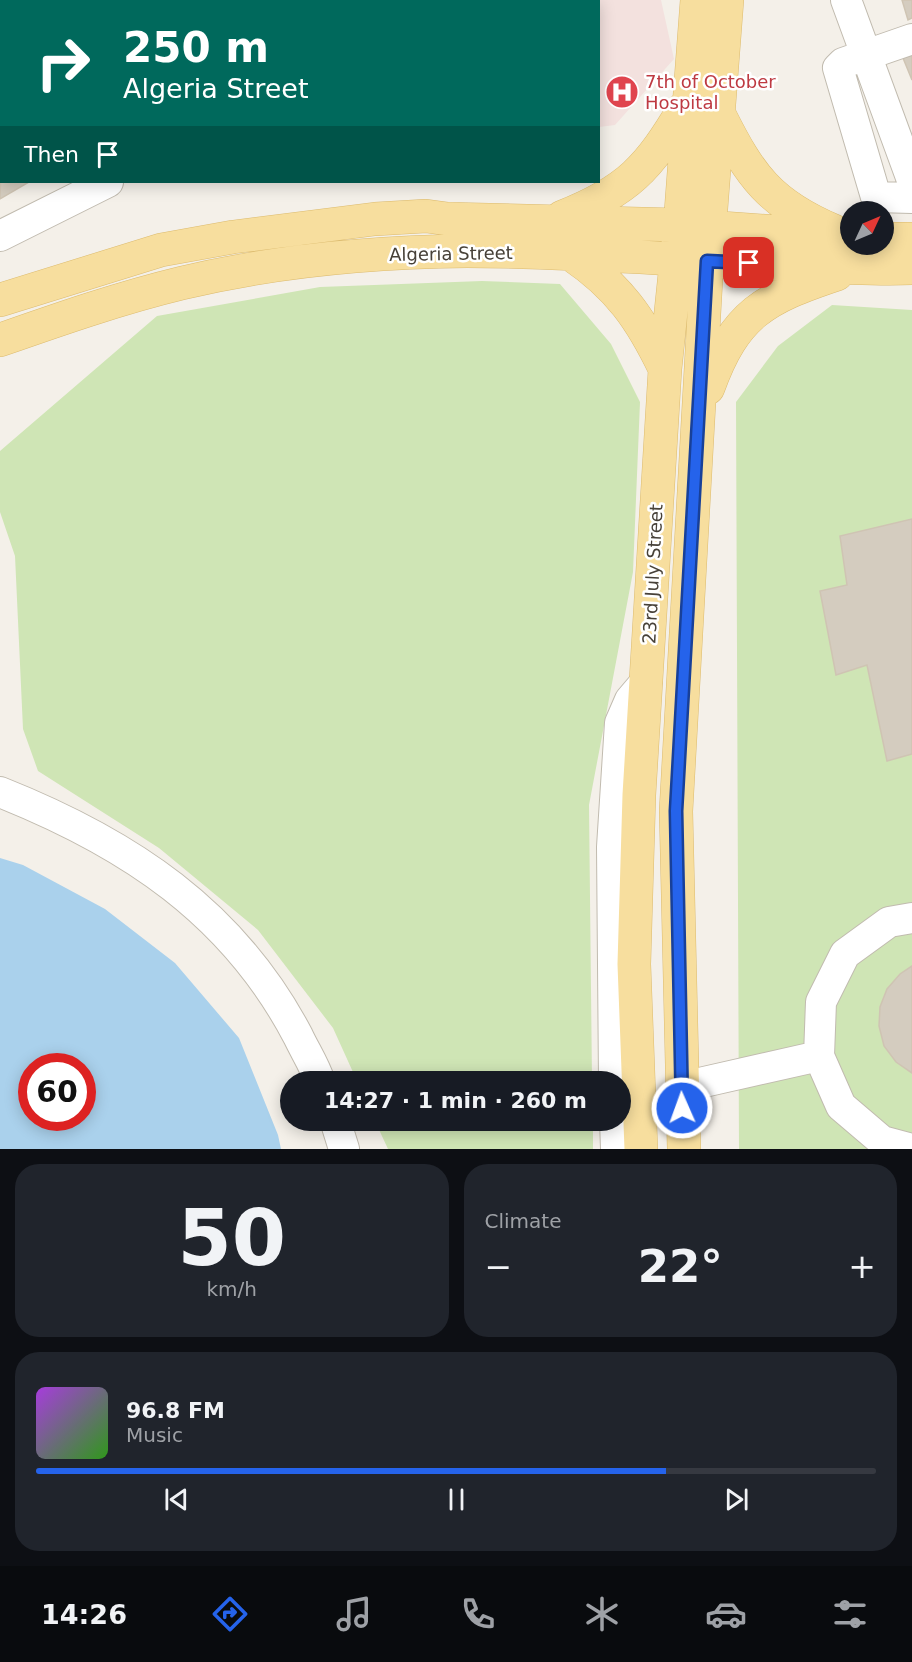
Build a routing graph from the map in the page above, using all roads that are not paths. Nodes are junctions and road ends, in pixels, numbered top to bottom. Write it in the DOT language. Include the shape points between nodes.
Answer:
graph roads {
  1 [pos="697,0"];
  2 [pos="727,0"];
  3 [pos="846,0"];
  4 [pos="912,39"];
  5 [pos="864,55"];
  6 [pos="689,100"];
  7 [pos="720,116"];
  8 [pos="912,180"];
  9 [pos="106,183"];
  10 [pos="912,198"];
  11 [pos="551,221"];
  12 [pos="695,226"];
  13 [pos="0,237"];
  14 [pos="840,239"];
  15 [pos="894,239"];
  16 [pos="912,239"];
  17 [pos="840,245"];
  18 [pos="840,248"];
  19 [pos="572,255"];
  20 [pos="840,255"];
  21 [pos="875,255"];
  22 [pos="692,260"];
  23 [pos="912,268"];
  24 [pos="0,300"];
  25 [pos="0,340"];
  26 [pos="665,369"];
  27 [pos="700,410"];
  28 [pos="647,680"];
  29 [pos="0,792"];
  30 [pos="912,918"];
  31 [pos="819,1056"];
  32 [pos="315,1071"];
  33 [pos="614,1071"];
  34 [pos="682,1087"];
  35 [pos="338,1131"];
  36 [pos="615,1131"];
  37 [pos="344,1149"];
  38 [pos="616,1149"];
  39 [pos="641,1149"];
  40 [pos="684,1149"];
  41 [pos="912,1149"];
  1 -- 6 [label="main road, 23rd July Street"];
  2 -- 7 [label="main road, 23rd July Street"];
  3 -- 5 [label="street"];
  4 -- 5 [label="street"];
  5 -- 8 [label="street"];
  5 -- 10 [label="street" via="843,63 838,76 874,192 880,198"];
  6 -- 11 [label="main road" via="654,155 627,184 595,204"];
  6 -- 12 [label="main road, 23rd July Street"];
  7 -- 12 [label="main road, 23rd July Street"];
  7 -- 14 [label="main road" via="759,183 785,206"];
  9 -- 13 [label="street"];
  11 -- 12 [label="main road, Algeria Street"];
  11 -- 24 [label="main road, Algeria Street" via="426,216 316,224 161,250"];
  12 -- 17 [label="main road, Algeria Street"];
  12 -- 22 [label="main road, 23rd July Street"];
  15 -- 16 [label="main road"];
  18 -- 22 [label="main road, Algeria Street"];
  19 -- 22 [label="main road, Algeria Street"];
  19 -- 25 [label="main road, Algeria Street" via="468,251 363,256 274,267 182,283"];
  19 -- 26 [label="main road" via="606,280 627,303 648,333"];
  20 -- 27 [label="main road" via="745,319 726,347"];
  21 -- 23 [label="main road, Algeria Street"];
  22 -- 26 [label="main road, 23rd July Street"];
  22 -- 27 [label="main road, 23rd July Street"];
  26 -- 28 [label="main road, 23rd July Street"];
  27 -- 34 [label="main road, 23rd July Street" via="676,811"];
  28 -- 33 [label="street" via="630,700 620,723 612,848"];
  28 -- 39 [label="main road, 23rd July Street" via="634,964"];
  29 -- 32 [label="street" via="54,813 125,854 171,884 213,920 258,970"];
  30 -- 31 [label="street" via="889,922 845,954 821,1002"];
  31 -- 34 [label="street"];
  31 -- 41 [label="street" via="840,1106 882,1141"];
  34 -- 40 [label="main road, 23rd July Street"];
  35 -- 37 [label="street"];
  36 -- 38 [label="street"];
}
